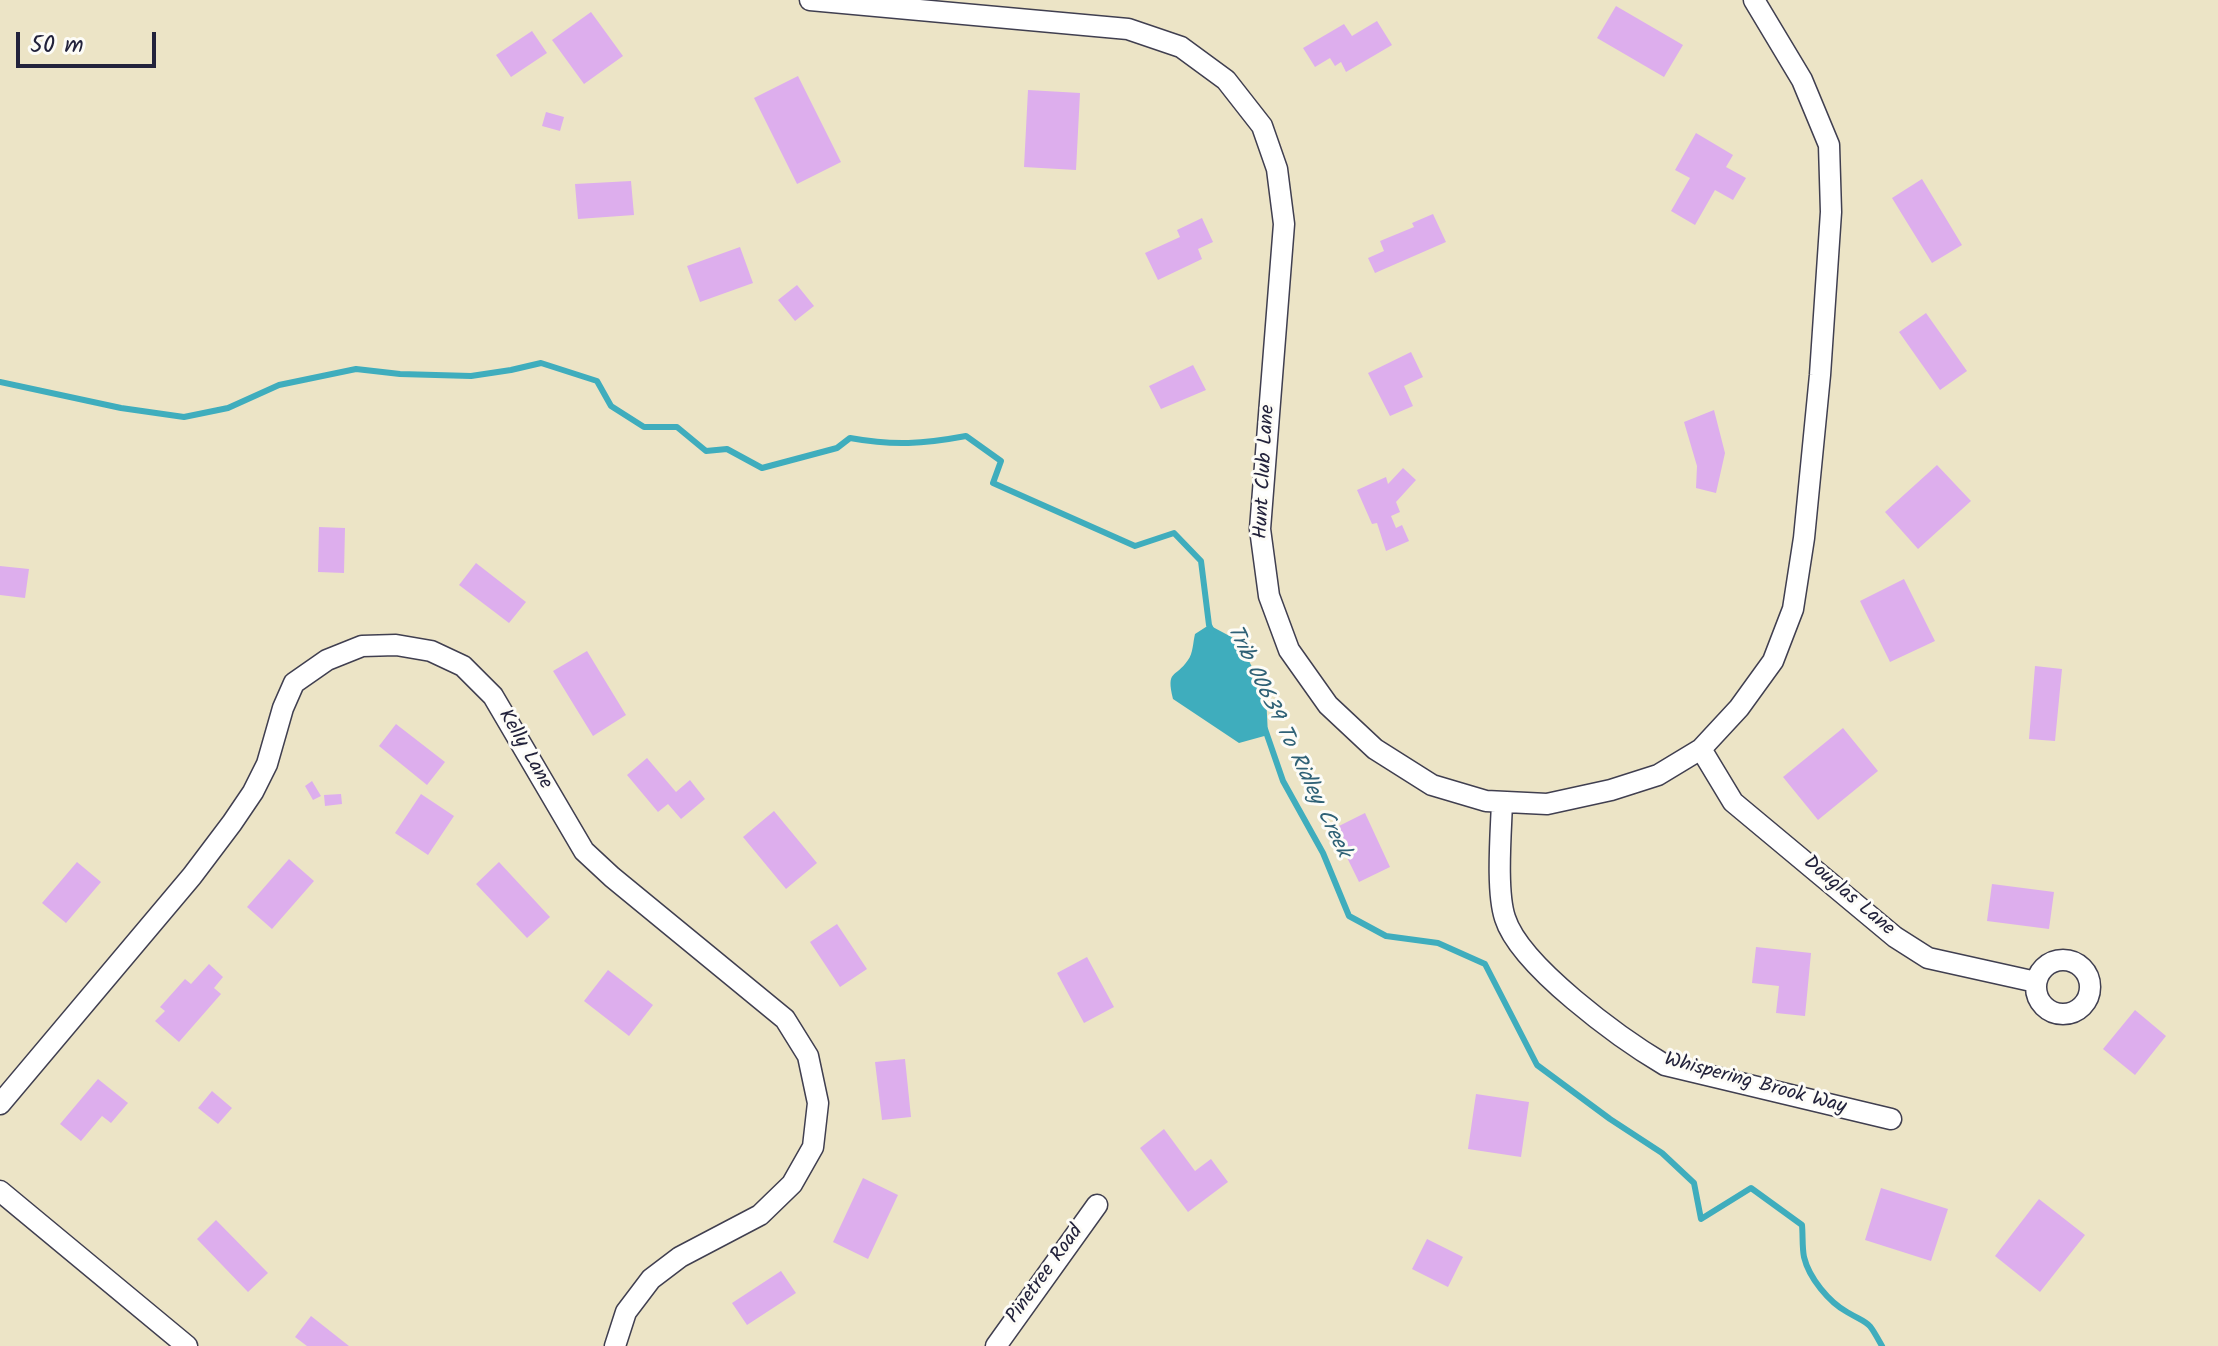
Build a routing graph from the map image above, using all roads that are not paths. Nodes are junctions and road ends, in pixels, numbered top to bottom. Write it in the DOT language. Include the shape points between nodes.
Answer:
graph roads {
  1 [pos="810,0"];
  2 [pos="1754,0"];
  3 [pos="1701,749"];
  4 [pos="1502,802"];
  5 [pos="2036,982"];
  6 [pos="0,1104"];
  7 [pos="1891,1119"];
  8 [pos="0,1191"];
  9 [pos="1097,1205"];
  10 [pos="187,1346"];
  11 [pos="615,1346"];
  12 [pos="996,1346"];
  1 -- 4 [label="street, Hunt Club Lane" via="1128,29 1181,47 1226,80 1262,126 1277,169 1284,224 1260,529 1269,596 1289,650 1328,705 1375,749 1432,785"];
  2 -- 3 [label="street, Hunt Club Lane" via="1802,80 1829,145 1829,242 1804,538 1793,609 1773,661"];
  3 -- 4 [label="street, Hunt Club Lane" via="1658,775 1611,790 1547,804"];
  3 -- 5 [label="street, Douglas Lane" via="1733,802 1895,937 1928,958"];
  4 -- 7 [label="street, Whispering Brook Way" via="1504,916 1517,944 1590,1011 1665,1065"];
  6 -- 11 [label="street, Kelly Lane" via="232,823 267,764 294,683 327,660 362,646 431,651 463,666 493,696 584,851 785,1019 810,1065 818,1103 813,1147 792,1184 760,1215 680,1257 651,1279 626,1312"];
  8 -- 10 [label="street"];
  9 -- 12 [label="street, Pinetree Road"];
}
